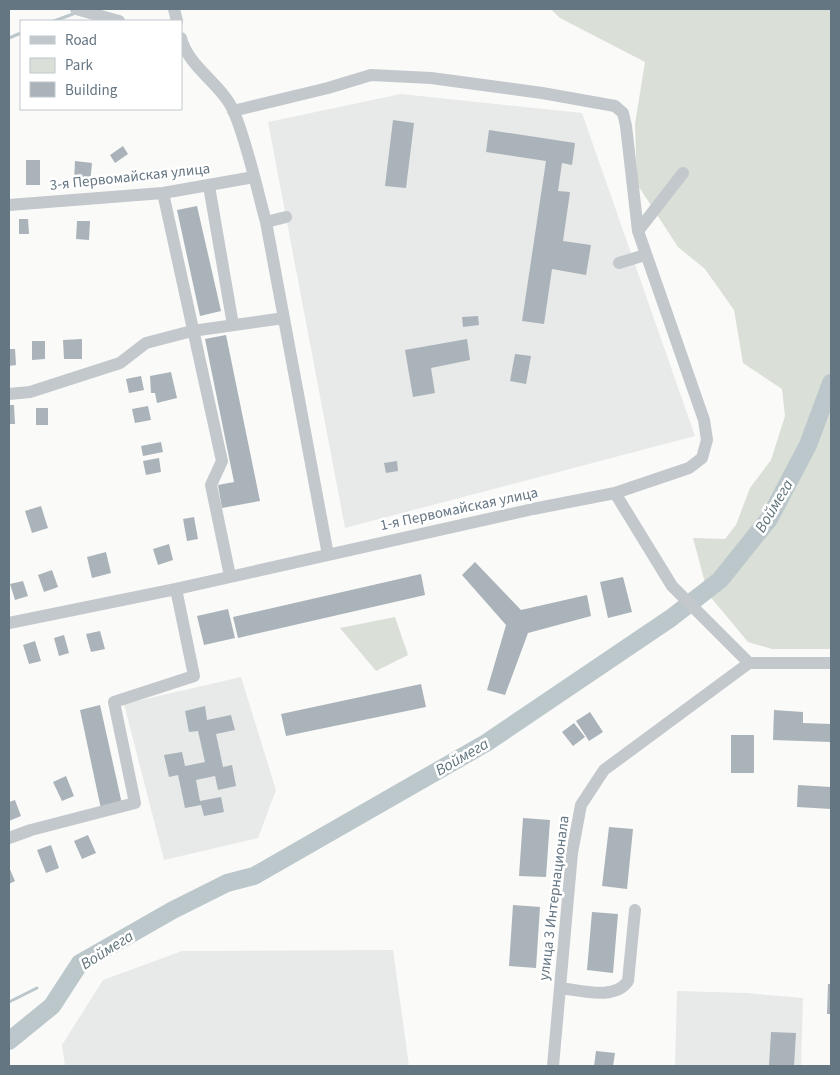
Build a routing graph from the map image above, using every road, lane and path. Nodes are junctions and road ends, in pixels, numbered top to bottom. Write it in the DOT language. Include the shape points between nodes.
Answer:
graph roads {
  1 [pos="76,9"];
  2 [pos="115,20"];
  3 [pos="182,46"];
  4 [pos="233,110"];
  5 [pos="683,173"];
  6 [pos="254,177"];
  7 [pos="208,186"];
  8 [pos="163,193"];
  9 [pos="9,205"];
  10 [pos="286,217"];
  11 [pos="266,222"];
  12 [pos="638,231"];
  13 [pos="645,255"];
  14 [pos="619,263"];
  15 [pos="284,318"];
  16 [pos="233,325"];
  17 [pos="192,331"];
  18 [pos="9,394"];
  19 [pos="615,493"];
  20 [pos="328,555"];
  21 [pos="230,576"];
  22 [pos="176,589"];
  23 [pos="9,623"];
  24 [pos="748,662"];
  25 [pos="831,663"];
  26 [pos="9,838"];
  27 [pos="635,910"];
  28 [pos="560,988"];
  29 [pos="553,1066"];
  1 -- 2 [label="street"];
  3 -- 4 [label="street"];
  4 -- 6 [label="street"];
  4 -- 12 [label="street, 1-я Первомайская улица" via="328,88 371,74 431,78 615,106 623,113 626,126"];
  5 -- 12 [label="street"];
  6 -- 7 [label="street, 3-я Первомайская улица"];
  6 -- 11 [label="street"];
  7 -- 8 [label="street, 3-я Первомайская улица"];
  7 -- 16 [label="street"];
  8 -- 9 [label="street, 3-я Первомайская улица"];
  8 -- 17 [label="street"];
  10 -- 11 [label="street"];
  11 -- 15 [label="street"];
  12 -- 13 [label="street, 1-я Первомайская улица"];
  13 -- 14 [label="street"];
  13 -- 19 [label="street, 1-я Первомайская улица" via="704,420 707,440 702,458 689,468"];
  15 -- 16 [label="street"];
  15 -- 20 [label="street"];
  16 -- 17 [label="street"];
  17 -- 18 [label="street" via="146,343 120,363 30,392"];
  17 -- 21 [label="street" via="222,461 211,485"];
  19 -- 20 [label="street, 1-я Первомайская улица"];
  19 -- 24 [label="street" via="672,586"];
  20 -- 21 [label="street, 1-я Первомайская улица"];
  21 -- 22 [label="street, 1-я Первомайская улица"];
  22 -- 23 [label="street, 1-я Первомайская улица"];
  22 -- 26 [label="street" via="194,676 114,702 136,803"];
  24 -- 25 [label="street"];
  24 -- 28 [label="street, улица 3 Интернационала" via="604,770 581,806 572,853"];
  27 -- 28 [label="street" via="628,981 624,987 616,992"];
  28 -- 29 [label="street, улица 3 Интернационала"];
}
